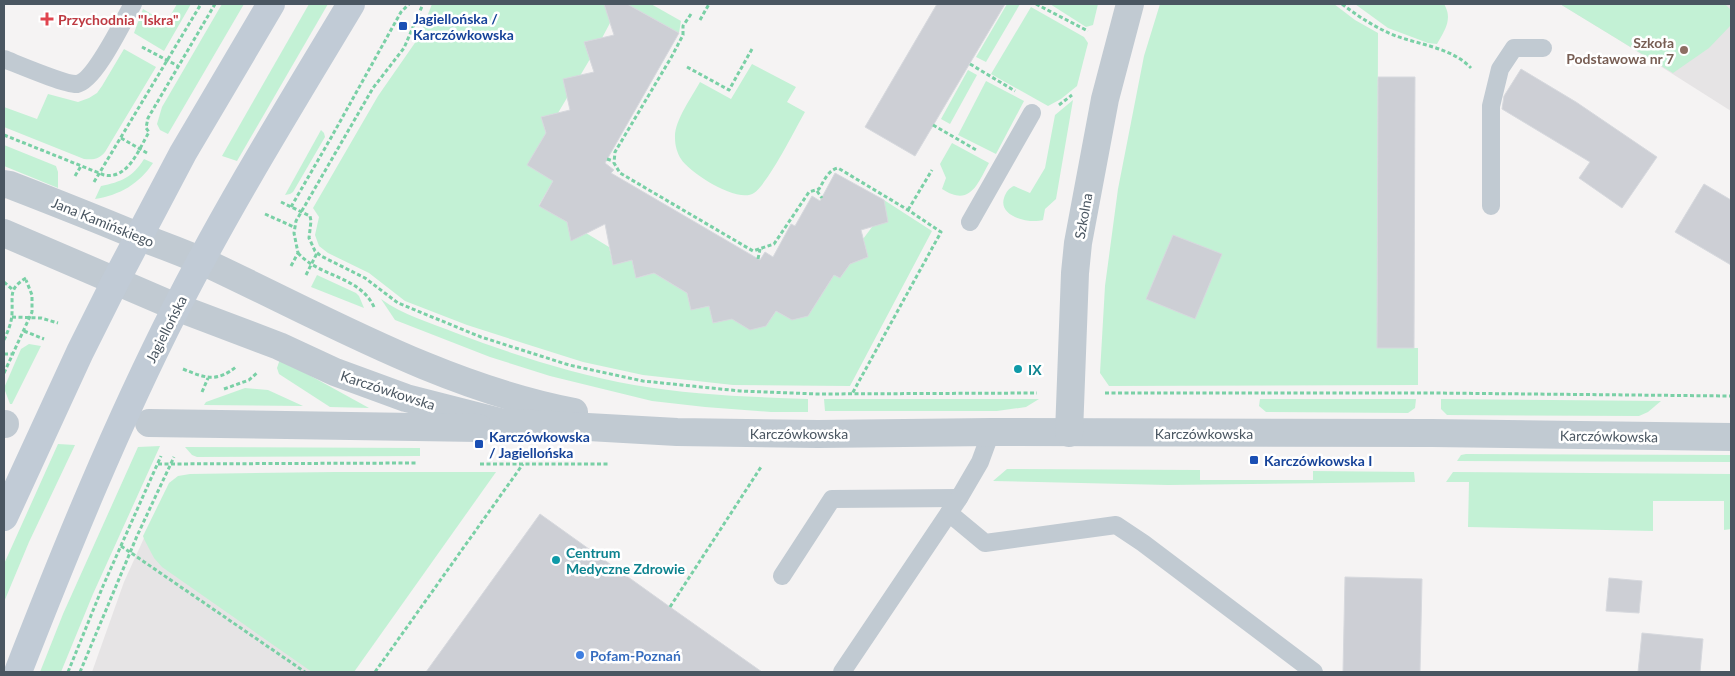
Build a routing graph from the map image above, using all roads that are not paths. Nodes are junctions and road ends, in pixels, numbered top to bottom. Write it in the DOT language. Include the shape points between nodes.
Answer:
graph roads {
  1 [pos="133,4"];
  2 [pos="271,4"];
  3 [pos="351,4"];
  4 [pos="1130,4"];
  5 [pos="1543,48"];
  6 [pos="4,59"];
  7 [pos="1032,113"];
  8 [pos="4,184"];
  9 [pos="1491,206"];
  10 [pos="970,222"];
  11 [pos="4,233"];
  12 [pos="139,236"];
  13 [pos="201,261"];
  14 [pos="115,282"];
  15 [pos="176,307"];
  16 [pos="500,422"];
  17 [pos="149,423"];
  18 [pos="677,432"];
  19 [pos="991,432"];
  20 [pos="1069,433"];
  21 [pos="1731,437"];
  22 [pos="959,498"];
  23 [pos="949,514"];
  24 [pos="4,517"];
  25 [pos="782,576"];
  26 [pos="18,672"];
  27 [pos="842,672"];
  28 [pos="1314,672"];
  1 -- 6 [label="lane" via="97,68 82,82 66,82"];
  2 -- 12 [label="street" via="183,153"];
  3 -- 13 [label="street, Jagiellońska"];
  4 -- 20 [label="street, Szkolna" via="1105,99 1078,242"];
  5 -- 9 [label="lane" via="1514,48 1500,69 1491,106"];
  7 -- 10 [label="lane"];
  8 -- 12 [label="street, Jana Kamińskiego"];
  11 -- 14 [label="street"];
  12 -- 13 [label="street, Jana Kamińskiego"];
  12 -- 14 [label="street"];
  13 -- 15 [label="street, Jagiellońska"];
  13 -- 18 [label="street, Karczówkowska" via="453,378 542,406"];
  14 -- 15 [label="street, Karczówkowska"];
  14 -- 24 [label="street"];
  15 -- 16 [label="street, Karczówkowska" via="406,398"];
  15 -- 26 [label="street, Jagiellońska" via="120,422"];
  16 -- 17 [label="street" via="477,428"];
  16 -- 18 [label="street, Karczówkowska"];
  18 -- 19 [label="street, Karczówkowska"];
  19 -- 20 [label="street, Karczówkowska"];
  19 -- 22 [label="lane" via="980,462"];
  20 -- 21 [label="street, Karczówkowska"];
  22 -- 23 [label="lane"];
  22 -- 25 [label="lane" via="832,499"];
  23 -- 27 [label="lane"];
  23 -- 28 [label="lane" via="985,542 1116,525"];
}
